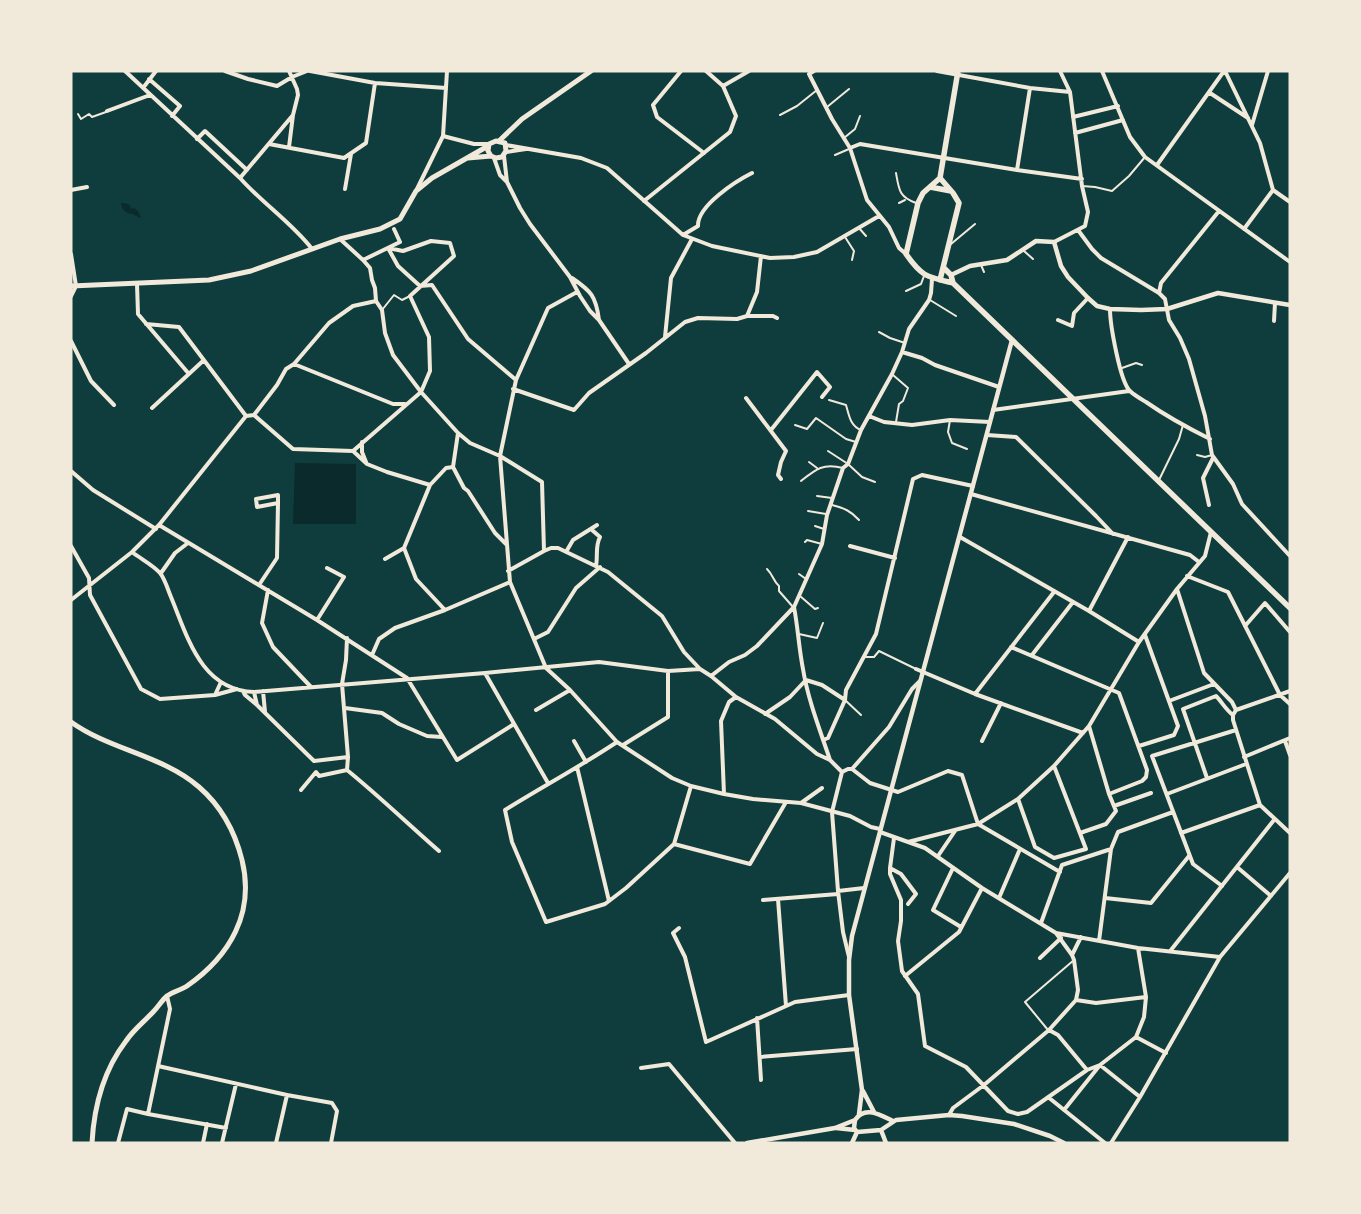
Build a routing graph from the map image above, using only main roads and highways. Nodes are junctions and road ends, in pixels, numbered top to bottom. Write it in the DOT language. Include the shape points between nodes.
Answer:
graph roads {
  1 [pos="591,71"];
  2 [pos="958,73"];
  3 [pos="513,128"];
  4 [pos="499,141"];
  5 [pos="505,144"];
  6 [pos="489,145"];
  7 [pos="493,157"];
  8 [pos="465,158"];
  9 [pos="940,178"];
  10 [pos="930,186"];
  11 [pos="951,190"];
  12 [pos="944,268"];
  13 [pos="940,280"];
  14 [pos="953,283"];
  15 [pos="74,286"];
  16 [pos="1290,608"];
  17 [pos="71,722"];
  18 [pos="92,1143"];
  1 -- 3 [label="main road"];
  2 -- 9 [label="main road"];
  3 -- 4 [label="main road"];
  3 -- 5 [label="main road"];
  4 -- 5 [label="main road"];
  4 -- 6 [label="main road"];
  5 -- 7 [label="main road" via="505,154"];
  6 -- 7 [label="main road" via="488,151"];
  6 -- 8 [label="main road"];
  7 -- 8 [label="main road"];
  8 -- 15 [label="main road" via="416,191 400,218 380,229 340,239 251,271 208,280"];
  9 -- 10 [label="main road"];
  9 -- 11 [label="main road"];
  10 -- 11 [label="main road"];
  10 -- 13 [label="main road" via="918,203 906,254 924,274"];
  11 -- 12 [label="main road" via="959,203"];
  12 -- 13 [label="main road"];
  12 -- 14 [label="main road"];
  13 -- 14 [label="main road"];
  14 -- 16 [label="main road"];
  17 -- 18 [label="main road" via="165,766 207,794 227,820 240,851 246,896 235,934 218,958 186,986 167,996 134,1030 112,1063 97,1100"];
}
